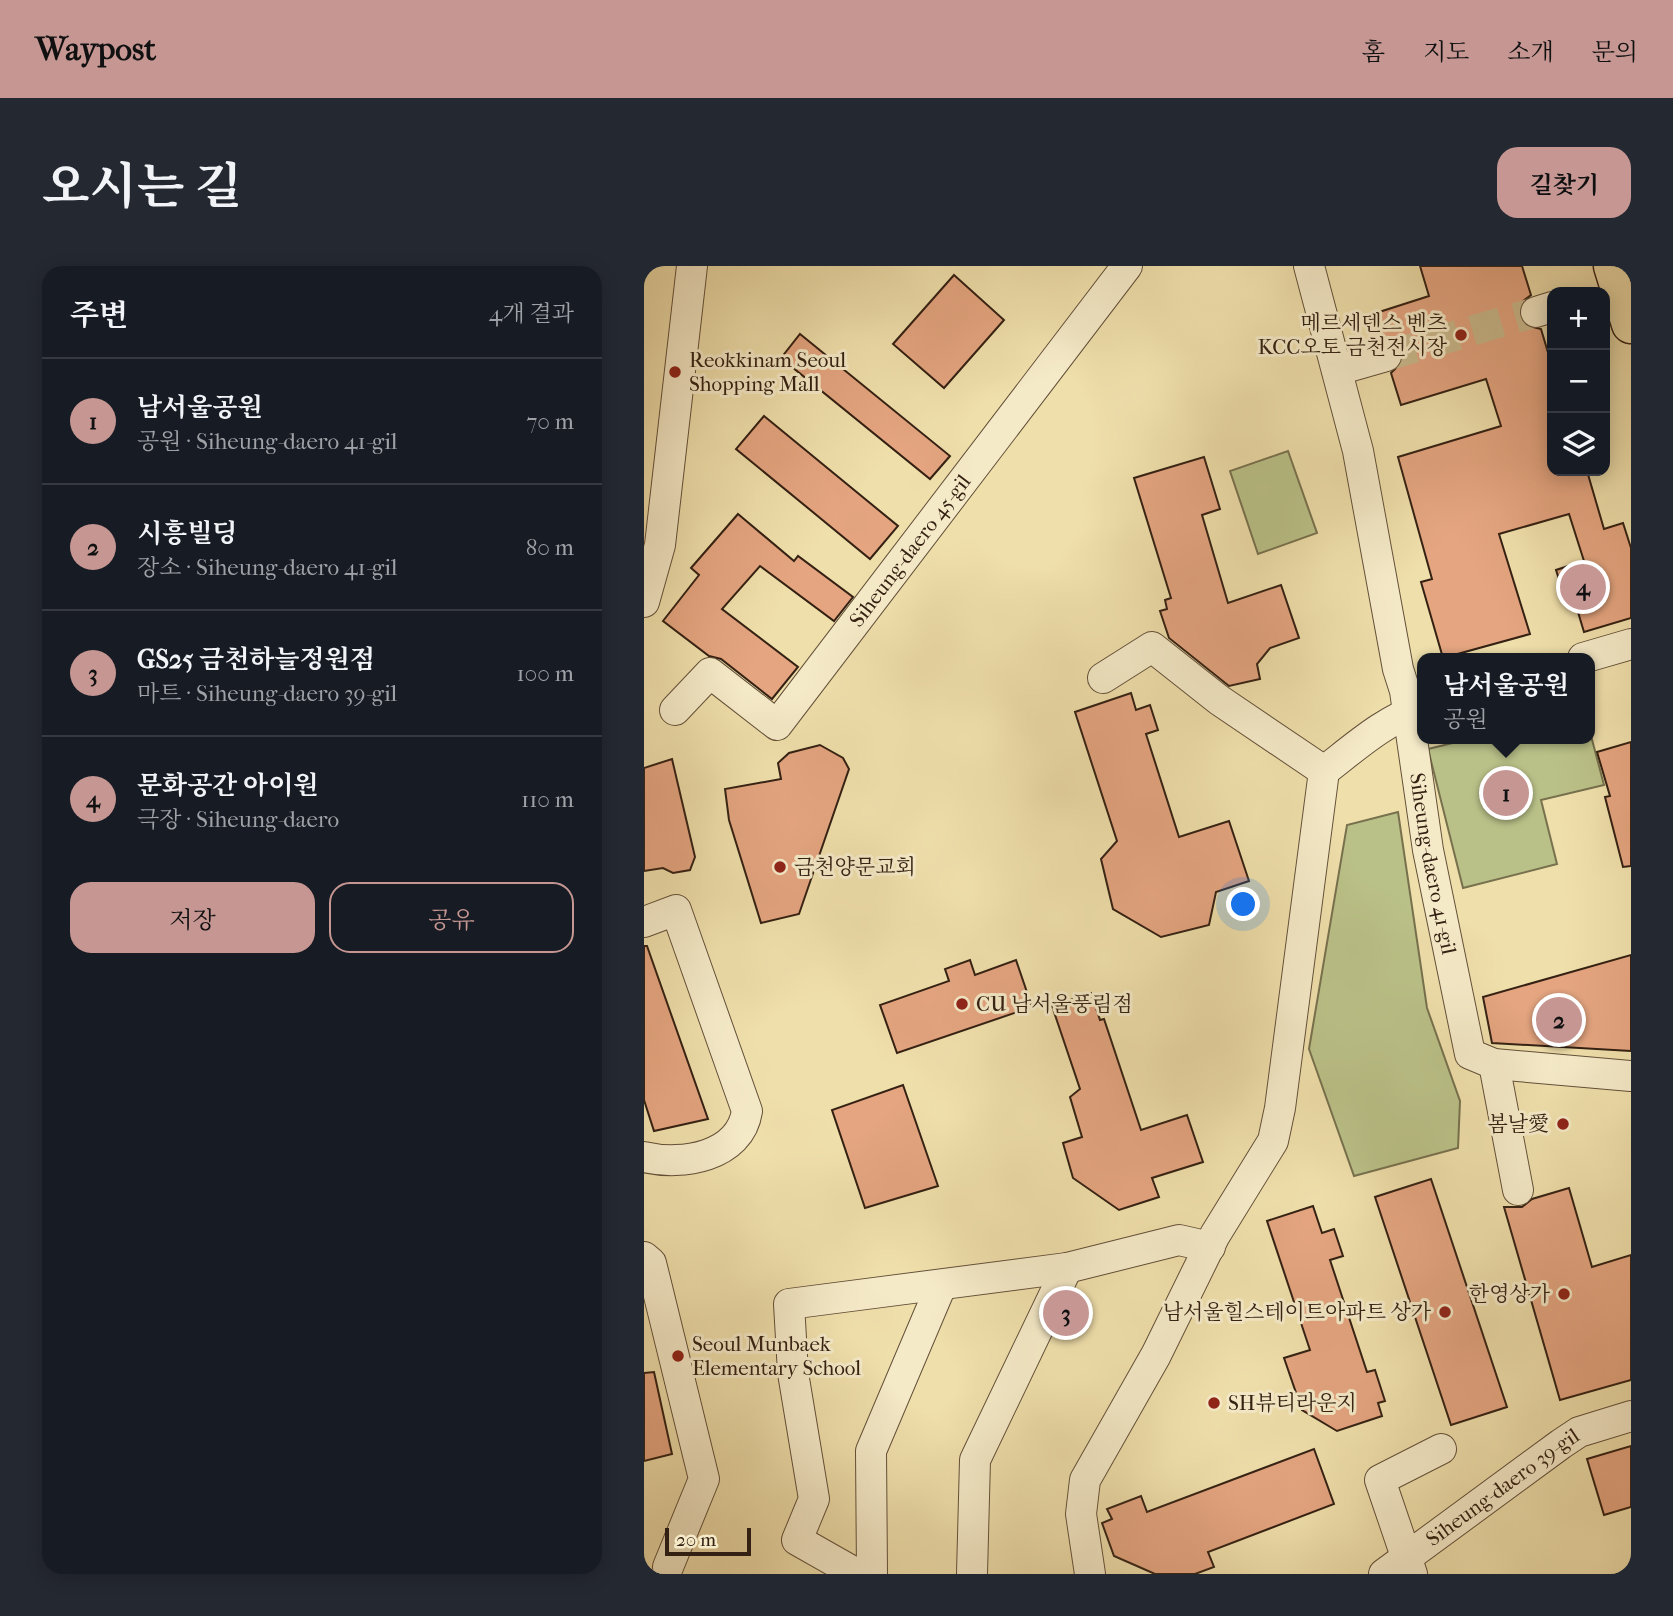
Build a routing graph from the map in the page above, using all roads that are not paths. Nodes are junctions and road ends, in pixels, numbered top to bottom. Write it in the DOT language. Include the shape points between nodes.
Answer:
graph roads {
  1 [pos="692,266"];
  2 [pos="1127,266"];
  3 [pos="1309,266"];
  4 [pos="1612,282"];
  5 [pos="1631,324"];
  6 [pos="1386,356"];
  7 [pos="1337,370"];
  8 [pos="644,602"];
  9 [pos="1631,644"];
  10 [pos="1595,654"];
  11 [pos="1102,678"];
  12 [pos="675,710"];
  13 [pos="1415,710"];
  14 [pos="1417,733"];
  15 [pos="1418,744"];
  16 [pos="1324,771"];
  17 [pos="644,922"];
  18 [pos="1494,1064"];
  19 [pos="1631,1076"];
  20 [pos="644,1157"];
  21 [pos="1518,1190"];
  22 [pos="1210,1247"];
  23 [pos="644,1257"];
  24 [pos="1067,1268"];
  25 [pos="941,1286"];
  26 [pos="1631,1416"];
  27 [pos="1441,1449"];
  28 [pos="1401,1569"];
  29 [pos="663,1572"];
  30 [pos="857,1574"];
  31 [pos="872,1574"];
  32 [pos="972,1574"];
  33 [pos="1090,1574"];
  1 -- 8 [label="street" via="660,545"];
  2 -- 12 [label="street, Siheung-daero 45-gil" via="777,725 709,673"];
  3 -- 7 [label="street, Siheung-daero 41-gil"];
  4 -- 5 [label="main road"];
  6 -- 7 [label="street"];
  7 -- 13 [label="street, Siheung-daero 41-gil"];
  9 -- 10 [label="street"];
  11 -- 16 [label="street" via="1152,647 1219,700"];
  13 -- 14 [label="street, Siheung-daero 41-gil"];
  13 -- 16 [label="street"];
  15 -- 18 [label="street, Siheung-daero 41-gil" via="1427,850 1470,1054"];
  16 -- 22 [label="street" via="1275,1130"];
  17 -- 20 [label="street" via="676,910 747,1111 741,1130 713,1152 675,1162"];
  18 -- 19 [label="street"];
  18 -- 21 [label="street"];
  22 -- 24 [label="street" via="1179,1240"];
  22 -- 33 [label="street" via="1085,1480 1081,1514"];
  23 -- 29 [label="street" via="651,1263 704,1479"];
  24 -- 25 [label="street"];
  24 -- 32 [label="street" via="975,1460"];
  25 -- 30 [label="street" via="789,1304 793,1373 814,1499 797,1540"];
  25 -- 31 [label="street" via="871,1451"];
  26 -- 28 [label="street, Siheung-daero 39-gil" via="1579,1433 1548,1452"];
  27 -- 28 [label="street" via="1380,1480"];
}
